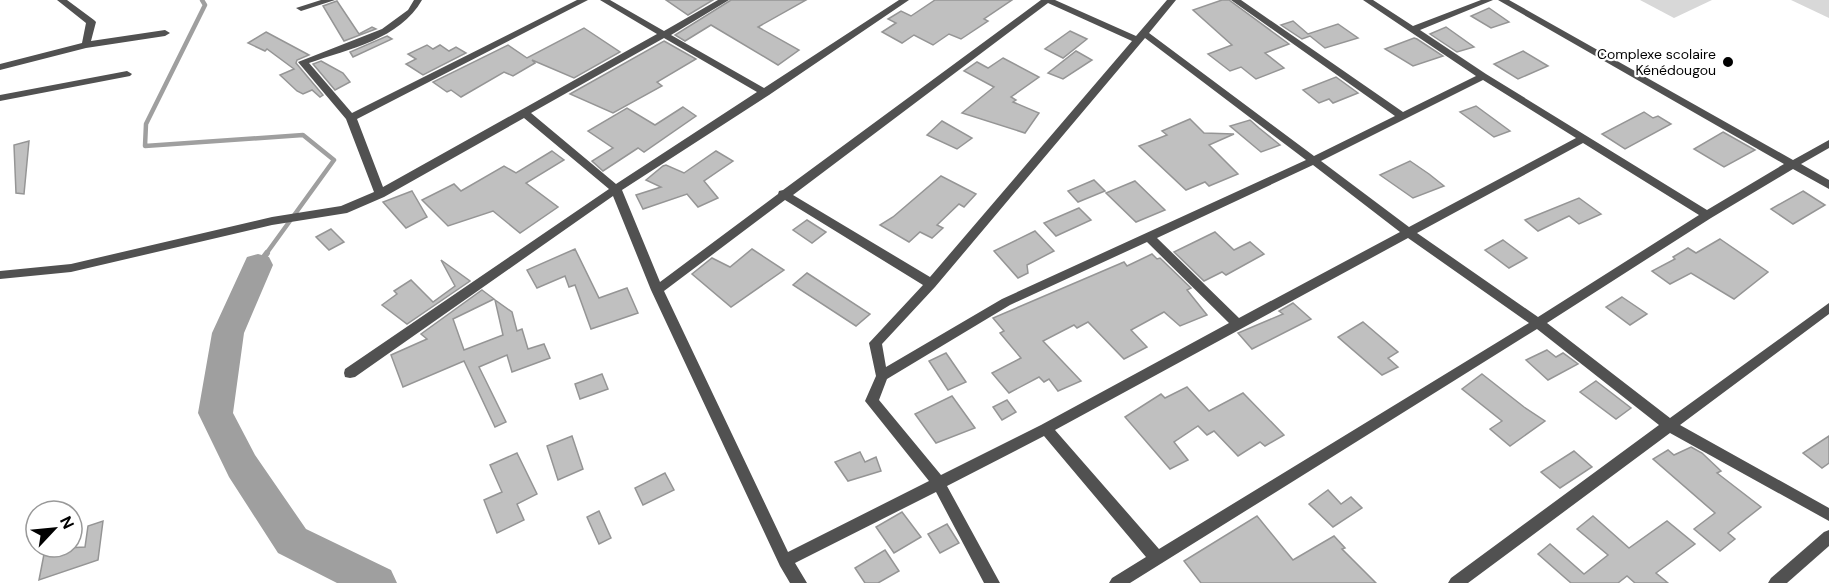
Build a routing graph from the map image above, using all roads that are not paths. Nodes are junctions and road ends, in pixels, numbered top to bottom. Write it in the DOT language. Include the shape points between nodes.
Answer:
graph roads {
  1 [pos="61,0"];
  2 [pos="331,0"];
  3 [pos="418,0"];
  4 [pos="584,0"];
  5 [pos="604,0"];
  6 [pos="725,0"];
  7 [pos="905,0"];
  8 [pos="1048,0"];
  9 [pos="1172,0"];
  10 [pos="1235,0"];
  11 [pos="1367,0"];
  12 [pos="1489,0"];
  13 [pos="1502,0"];
  14 [pos="301,8"];
  15 [pos="1415,29"];
  16 [pos="165,33"];
  17 [pos="667,34"];
  18 [pos="1141,36"];
  19 [pos="86,45"];
  20 [pos="0,66"];
  21 [pos="127,74"];
  22 [pos="1483,76"];
  23 [pos="765,93"];
  24 [pos="0,98"];
  25 [pos="523,112"];
  26 [pos="1404,117"];
  27 [pos="351,118"];
  28 [pos="1584,138"];
  29 [pos="1829,143"];
  30 [pos="1315,160"];
  31 [pos="1794,163"];
  32 [pos="1829,185"];
  33 [pos="616,189"];
  34 [pos="783,194"];
  35 [pos="380,195"];
  36 [pos="1707,215"];
  37 [pos="1411,234"];
  38 [pos="1150,238"];
  39 [pos="0,275"];
  40 [pos="931,284"];
  41 [pos="657,290"];
  42 [pos="1829,308"];
  43 [pos="1538,323"];
  44 [pos="1238,324"];
  45 [pos="350,373"];
  46 [pos="882,375"];
  47 [pos="1670,426"];
  48 [pos="1046,429"];
  49 [pos="939,484"];
  50 [pos="1829,515"];
  51 [pos="1829,537"];
  52 [pos="1157,558"];
  53 [pos="785,561"];
  54 [pos="799,583"];
  55 [pos="992,583"];
  56 [pos="1117,583"];
  57 [pos="1456,583"];
  58 [pos="1776,583"];
  1 -- 19 [label="street" via="91,22"];
  2 -- 14 [label="street"];
  3 -- 27 [label="street" via="405,19 303,62"];
  4 -- 27 [label="street"];
  5 -- 17 [label="street"];
  6 -- 17 [label="street"];
  7 -- 23 [label="street"];
  8 -- 18 [label="street"];
  8 -- 34 [label="street"];
  9 -- 18 [label="street"];
  10 -- 26 [label="street"];
  11 -- 15 [label="street"];
  12 -- 15 [label="street"];
  13 -- 31 [label="street"];
  15 -- 22 [label="street"];
  16 -- 19 [label="street"];
  17 -- 23 [label="street"];
  17 -- 25 [label="street"];
  18 -- 30 [label="street"];
  18 -- 40 [label="street"];
  19 -- 20 [label="street"];
  21 -- 24 [label="street"];
  22 -- 26 [label="street"];
  22 -- 28 [label="street"];
  23 -- 33 [label="street"];
  25 -- 33 [label="street"];
  25 -- 35 [label="street"];
  26 -- 30 [label="street"];
  27 -- 35 [label="street"];
  28 -- 36 [label="street"];
  28 -- 37 [label="street"];
  29 -- 31 [label="street"];
  30 -- 37 [label="street"];
  30 -- 38 [label="street"];
  31 -- 32 [label="street"];
  31 -- 36 [label="street"];
  33 -- 41 [label="street"];
  33 -- 45 [label="street"];
  34 -- 40 [label="street"];
  34 -- 41 [label="street"];
  35 -- 39 [label="street" via="343,210 272,220 71,268"];
  36 -- 43 [label="street"];
  37 -- 43 [label="street"];
  37 -- 44 [label="street"];
  38 -- 44 [label="street"];
  38 -- 46 [label="street" via="1006,302"];
  40 -- 46 [label="street" via="875,343"];
  41 -- 53 [label="street"];
  42 -- 47 [label="street"];
  43 -- 47 [label="street"];
  43 -- 52 [label="street"];
  44 -- 48 [label="street"];
  46 -- 49 [label="street" via="872,401"];
  47 -- 50 [label="street"];
  47 -- 57 [label="street"];
  48 -- 49 [label="street"];
  48 -- 52 [label="street"];
  49 -- 53 [label="street"];
  49 -- 55 [label="street"];
  51 -- 58 [label="street"];
  52 -- 56 [label="street"];
  53 -- 54 [label="street"];
}
